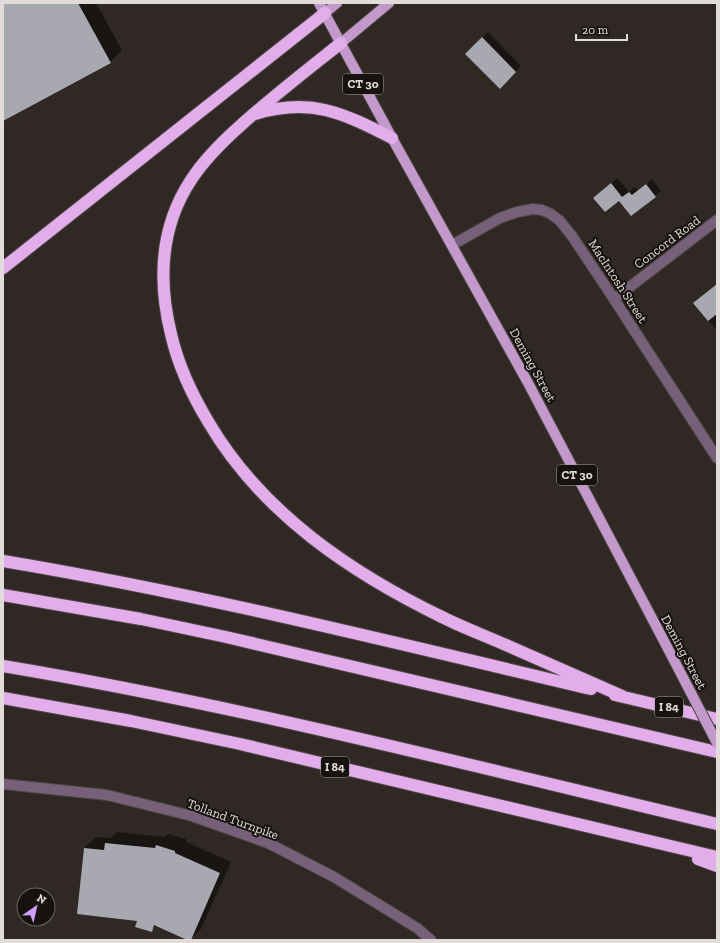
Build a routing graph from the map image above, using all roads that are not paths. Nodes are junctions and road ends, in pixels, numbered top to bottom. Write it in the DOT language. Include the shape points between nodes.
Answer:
graph roads {
  1 [pos="337,3"];
  2 [pos="389,3"];
  3 [pos="322,8"];
  4 [pos="341,43"];
  5 [pos="252,114"];
  6 [pos="392,138"];
  7 [pos="717,220"];
  8 [pos="452,245"];
  9 [pos="3,268"];
  10 [pos="614,299"];
  11 [pos="717,458"];
  12 [pos="3,561"];
  13 [pos="3,595"];
  14 [pos="3,666"];
  15 [pos="622,696"];
  16 [pos="3,698"];
  17 [pos="717,719"];
  18 [pos="717,743"];
  19 [pos="717,752"];
  20 [pos="3,784"];
  21 [pos="717,824"];
  22 [pos="666,845"];
  23 [pos="717,857"];
  24 [pos="717,866"];
  25 [pos="431,940"];
  1 -- 3 [label="main road"];
  2 -- 4 [label="main road"];
  3 -- 4 [label="main road, Deming Street / CT 30"];
  3 -- 9 [label="highway"];
  4 -- 5 [label="highway"];
  4 -- 6 [label="main road, Deming Street / CT 30"];
  5 -- 6 [label="highway" via="287,107 318,108 348,117"];
  5 -- 15 [label="highway" via="214,151 190,181 174,215 163,256 163,296 172,339 189,387 213,430 243,472 276,507 315,541 363,573 442,618"];
  6 -- 8 [label="main road, Deming Street / CT 30"];
  7 -- 10 [label="street, Concord Road"];
  8 -- 10 [label="street, MacIntosh Street" via="500,218 527,209 542,210 552,214 566,228"];
  8 -- 18 [label="main road, Deming Street / CT 30, bridge" via="527,380"];
  10 -- 11 [label="street, MacIntosh Street"];
  12 -- 15 [label="highway, I 84" via="193,596"];
  13 -- 19 [label="highway" via="226,637"];
  14 -- 21 [label="highway" via="238,711"];
  15 -- 17 [label="highway, I 84"];
  16 -- 22 [label="highway, I 84" via="240,744"];
  20 -- 25 [label="street, Tolland Turnpike" via="107,795 192,816 268,844 330,875 417,928"];
  22 -- 23 [label="highway, I 84"];
  22 -- 24 [label="highway"];
}
